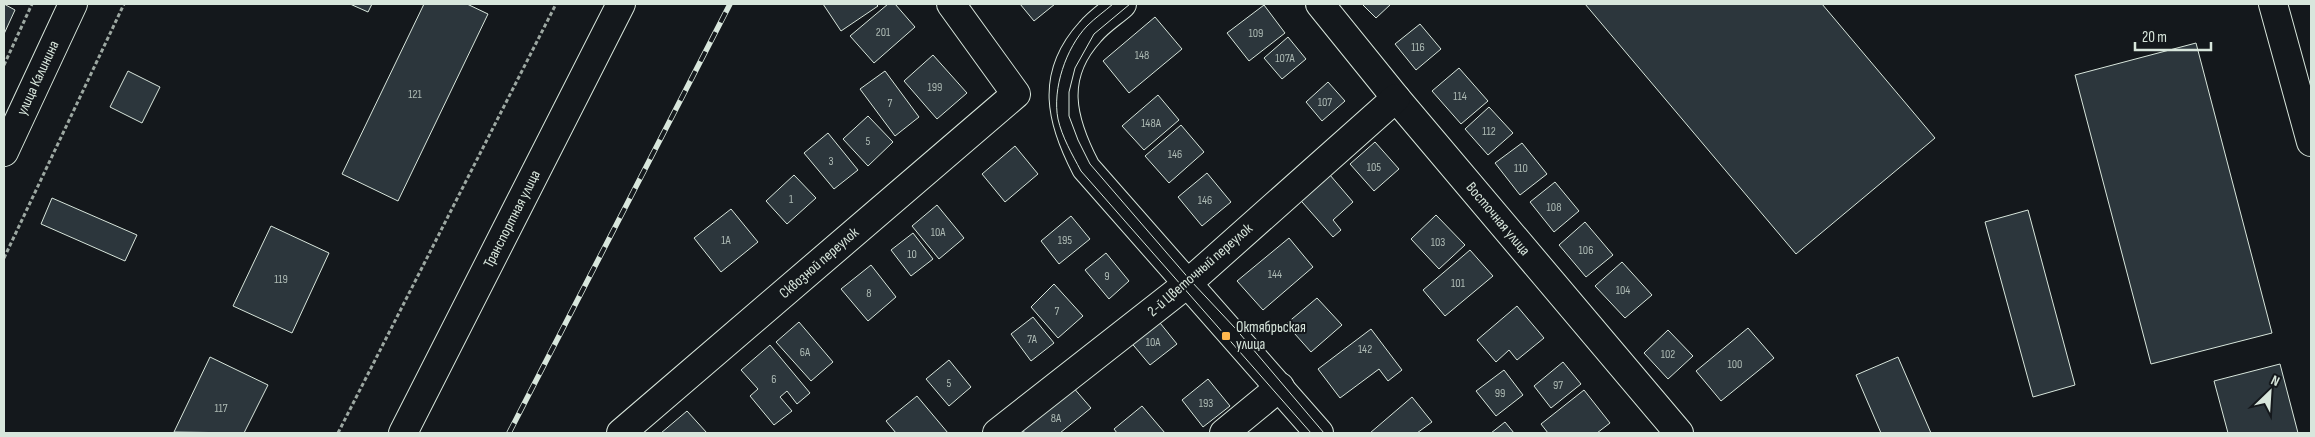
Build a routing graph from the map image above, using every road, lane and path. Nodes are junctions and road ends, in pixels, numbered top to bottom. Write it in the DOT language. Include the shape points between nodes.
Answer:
graph roads {
  1 [pos="32,4"];
  2 [pos="73,4"];
  3 [pos="124,4"];
  4 [pos="556,4"];
  5 [pos="621,4"];
  6 [pos="951,4"];
  7 [pos="1122,4"];
  8 [pos="1320,4"];
  9 [pos="2273,4"];
  10 [pos="4,65"];
  11 [pos="1396,98"];
  12 [pos="2311,142"];
  13 [pos="4,152"];
  14 [pos="4,258"];
  15 [pos="1187,284"];
  16 [pos="1280,387"];
  17 [pos="338,433"];
  18 [pos="403,433"];
  19 [pos="621,433"];
  20 [pos="997,433"];
  21 [pos="1224,433"];
  22 [pos="1319,433"];
  23 [pos="1678,433"];
  1 -- 10 [label="path"];
  2 -- 13 [label="street, улица Калинина"];
  3 -- 14 [label="path"];
  4 -- 17 [label="path"];
  5 -- 18 [label="street, Транспортная улица"];
  6 -- 19 [label="street, Сквозной переулок" via="1016,94"];
  7 -- 15 [label="street" via="1090,31 1076,51 1064,90 1064,116 1086,168"];
  8 -- 11 [label="street, Восточная улица"];
  9 -- 12 [label="street"];
  11 -- 15 [label="street, 2-й Цветочный переулок"];
  11 -- 23 [label="street, Восточная улица"];
  15 -- 16 [label="street"];
  15 -- 20 [label="street, 2-й Цветочный переулок"];
  16 -- 21 [label="street"];
  16 -- 22 [label="street"];
}
